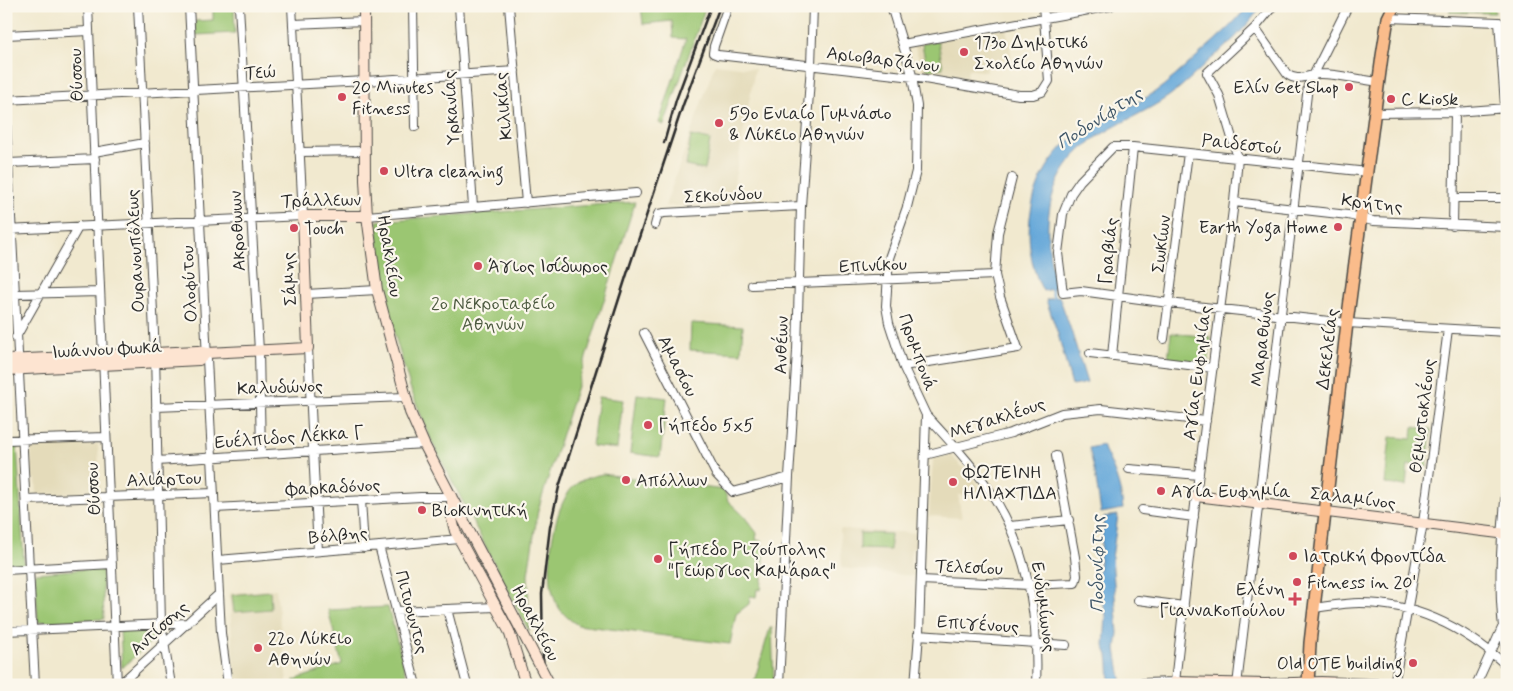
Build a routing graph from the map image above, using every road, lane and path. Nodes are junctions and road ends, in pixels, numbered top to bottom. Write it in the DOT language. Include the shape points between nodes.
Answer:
graph roads {
  1 [pos="88,6"];
  2 [pos="138,6"];
  3 [pos="189,6"];
  4 [pos="239,6"];
  5 [pos="292,6"];
  6 [pos="364,6"];
  7 [pos="413,6"];
  8 [pos="459,6"];
  9 [pos="509,6"];
  10 [pos="728,6"];
  11 [pos="813,6"];
  12 [pos="891,6"];
  13 [pos="1043,6"];
  14 [pos="1111,6"];
  15 [pos="1273,6"];
  16 [pos="1348,6"];
  17 [pos="1394,6"];
  18 [pos="1386,12"];
  19 [pos="1045,19"];
  20 [pos="364,21"];
  21 [pos="294,24"];
  22 [pos="1255,28"];
  23 [pos="89,31"];
  24 [pos="6,35"];
  25 [pos="903,44"];
  26 [pos="811,65"];
  27 [pos="515,70"];
  28 [pos="464,74"];
  29 [pos="1313,75"];
  30 [pos="912,77"];
  31 [pos="414,78"];
  32 [pos="365,81"];
  33 [pos="1378,82"];
  34 [pos="296,85"];
  35 [pos="245,88"];
  36 [pos="194,90"];
  37 [pos="142,93"];
  38 [pos="92,96"];
  39 [pos="6,100"];
  40 [pos="1506,109"];
  41 [pos="1455,112"];
  42 [pos="1375,113"];
  43 [pos="6,119"];
  44 [pos="415,127"];
  45 [pos="1507,133"];
  46 [pos="145,142"];
  47 [pos="1133,148"];
  48 [pos="364,151"];
  49 [pos="299,152"];
  50 [pos="1188,153"];
  51 [pos="94,156"];
  52 [pos="1238,158"];
  53 [pos="8,163"];
  54 [pos="1298,166"];
  55 [pos="1368,172"];
  56 [pos="1012,178"];
  57 [pos="636,193"];
  58 [pos="1454,198"];
  59 [pos="1507,198"];
  60 [pos="1234,202"];
  61 [pos="526,203"];
  62 [pos="801,206"];
  63 [pos="473,207"];
  64 [pos="1293,208"];
  65 [pos="302,216"];
  66 [pos="367,216"];
  67 [pos="251,218"];
  68 [pos="1362,218"];
  69 [pos="201,221"];
  70 [pos="150,223"];
  71 [pos="655,225"];
  72 [pos="79,226"];
  73 [pos="97,226"];
  74 [pos="1453,226"];
  75 [pos="1507,227"];
  76 [pos="9,230"];
  77 [pos="995,276"];
  78 [pos="886,280"];
  79 [pos="799,283"];
  80 [pos="752,285"];
  81 [pos="377,290"];
  82 [pos="100,292"];
  83 [pos="42,293"];
  84 [pos="15,294"];
  85 [pos="306,294"];
  86 [pos="1118,297"];
  87 [pos="1169,303"];
  88 [pos="1221,309"];
  89 [pos="1280,315"];
  90 [pos="1347,323"];
  91 [pos="1448,329"];
  92 [pos="1507,332"];
  93 [pos="644,333"];
  94 [pos="16,337"];
  95 [pos="1164,339"];
  96 [pos="308,348"];
  97 [pos="259,350"];
  98 [pos="207,353"];
  99 [pos="1090,353"];
  100 [pos="1112,356"];
  101 [pos="155,358"];
  102 [pos="6,360"];
  103 [pos="102,360"];
  104 [pos="18,364"];
  105 [pos="903,366"];
  106 [pos="1213,368"];
  107 [pos="6,370"];
  108 [pos="405,397"];
  109 [pos="311,401"];
  110 [pos="260,403"];
  111 [pos="210,405"];
  112 [pos="156,407"];
  113 [pos="926,415"];
  114 [pos="1206,421"];
  115 [pos="106,437"];
  116 [pos="22,439"];
  117 [pos="6,440"];
  118 [pos="424,444"];
  119 [pos="955,448"];
  120 [pos="313,451"];
  121 [pos="261,454"];
  122 [pos="925,455"];
  123 [pos="1056,456"];
  124 [pos="213,458"];
  125 [pos="157,461"];
  126 [pos="1129,468"];
  127 [pos="1199,475"];
  128 [pos="788,477"];
  129 [pos="1507,481"];
  130 [pos="214,493"];
  131 [pos="158,495"];
  132 [pos="109,496"];
  133 [pos="1196,496"];
  134 [pos="452,497"];
  135 [pos="26,500"];
  136 [pos="361,500"];
  137 [pos="316,503"];
  138 [pos="1257,504"];
  139 [pos="215,508"];
  140 [pos="1142,510"];
  141 [pos="1326,511"];
  142 [pos="1194,517"];
  143 [pos="1069,520"];
  144 [pos="1423,523"];
  145 [pos="1010,526"];
  146 [pos="1504,533"];
  147 [pos="460,539"];
  148 [pos="379,546"];
  149 [pos="364,548"];
  150 [pos="318,551"];
  151 [pos="218,560"];
  152 [pos="112,564"];
  153 [pos="30,569"];
  154 [pos="6,570"];
  155 [pos="921,580"];
  156 [pos="1029,585"];
  157 [pos="219,594"];
  158 [pos="1138,600"];
  159 [pos="496,606"];
  160 [pos="1184,606"];
  161 [pos="1314,608"];
  162 [pos="1407,608"];
  163 [pos="447,609"];
  164 [pos="396,611"];
  165 [pos="188,623"];
  166 [pos="161,624"];
  167 [pos="114,626"];
  168 [pos="1502,628"];
  169 [pos="33,630"];
  170 [pos="6,631"];
  171 [pos="918,635"];
  172 [pos="1036,643"];
  173 [pos="163,645"];
  174 [pos="1066,645"];
  175 [pos="1491,652"];
  176 [pos="1507,654"];
  177 [pos="1507,666"];
  178 [pos="1143,683"];
  179 [pos="1308,683"];
  180 [pos="1175,684"];
  181 [pos="1236,684"];
  182 [pos="1265,684"];
  183 [pos="35,685"];
  184 [pos="118,685"];
  185 [pos="171,685"];
  186 [pos="228,685"];
  187 [pos="416,685"];
  188 [pos="467,685"];
  189 [pos="526,685"];
  190 [pos="550,685"];
  191 [pos="779,685"];
  192 [pos="915,685"];
  193 [pos="1036,685"];
  194 [pos="1394,685"];
  195 [pos="1476,685"];
  1 -- 23 [label="street, Θύσσου"];
  2 -- 37 [label="street, Ουρανουπόλεως"];
  3 -- 36 [label="street, Ολοφύτου"];
  4 -- 35 [label="street, Ακροθωων"];
  5 -- 21 [label="street, Σάμης"];
  6 -- 20 [label="street, Ηρακλείου"];
  7 -- 31 [label="street"];
  8 -- 28 [label="street, Υρκανίας"];
  9 -- 27 [label="street, Κιλικίας"];
  10 -- 26 [label="street, Αριοβαρζάνου" via="713,53"];
  11 -- 26 [label="street, Ανθέων"];
  12 -- 25 [label="street, Προμπονά"];
  13 -- 19 [label="street"];
  14 -- 19 [label="street"];
  15 -- 22 [label="street"];
  16 -- 29 [label="street, Μαραθώνος"];
  17 -- 18 [label="main road, Δεκελείας"];
  18 -- 33 [label="main road, Δεκελείας"];
  18 -- 40 [label="street" via="1499,22"];
  19 -- 25 [label="street"];
  19 -- 30 [label="street, Αριοβαρζάνου" via="1049,81 1042,92 1019,95"];
  20 -- 21 [label="street"];
  20 -- 32 [label="street, Ηρακλείου"];
  21 -- 34 [label="street, Σάμης"];
  22 -- 29 [label="street" via="1290,76 1303,78"];
  22 -- 52 [label="street, Αγίας Ευφημίας" via="1207,72 1219,95"];
  23 -- 24 [label="street"];
  23 -- 38 [label="street, Θύσσου"];
  25 -- 30 [label="street, Προμπονά"];
  26 -- 30 [label="street, Αριοβαρζάνου"];
  26 -- 62 [label="street, Ανθέων"];
  27 -- 28 [label="street, Τεώ"];
  27 -- 61 [label="street, Κιλικίας"];
  28 -- 31 [label="street, Τεώ"];
  28 -- 63 [label="street, Υρκανίας"];
  29 -- 33 [label="street"];
  29 -- 54 [label="street, Μαραθώνος" via="1308,86"];
  30 -- 78 [label="street, Προμπονά" via="917,106 916,171 891,251"];
  31 -- 32 [label="street, Τεώ"];
  31 -- 44 [label="street"];
  32 -- 34 [label="street, Τεώ"];
  32 -- 48 [label="street, Ηρακλείου"];
  33 -- 42 [label="main road, Δεκελείας"];
  34 -- 35 [label="street, Τεώ"];
  34 -- 49 [label="street, Σάμης"];
  35 -- 36 [label="street, Τεώ"];
  35 -- 67 [label="street, Ακροθωων"];
  36 -- 37 [label="street, Τεώ"];
  36 -- 69 [label="street, Ολοφύτου"];
  37 -- 38 [label="street, Τεώ"];
  37 -- 46 [label="street, Ουρανουπόλεως"];
  38 -- 39 [label="street, Τεώ"];
  38 -- 51 [label="street, Θύσσου"];
  40 -- 41 [label="street"];
  40 -- 45 [label="street"];
  41 -- 42 [label="street"];
  41 -- 58 [label="street"];
  42 -- 55 [label="main road, Δεκελείας"];
  43 -- 53 [label="street"];
  46 -- 51 [label="street"];
  46 -- 70 [label="street, Ουρανουπόλεως"];
  47 -- 50 [label="street, Ραιδεστού"];
  47 -- 86 [label="street, Γραβιάς"];
  47 -- 86 [label="street, Ραιδεστού" via="1113,148 1080,181 1063,214 1058,253 1063,293 1081,291"];
  48 -- 49 [label="street"];
  48 -- 66 [label="street, Ηρακλείου"];
  49 -- 65 [label="street, Σάμης"];
  50 -- 52 [label="street, Ραιδεστού"];
  50 -- 87 [label="street, Σωκίων"];
  51 -- 53 [label="street"];
  51 -- 73 [label="street, Θύσσου"];
  52 -- 54 [label="street, Ραιδεστού"];
  52 -- 60 [label="street, Αγίας Ευφημίας"];
  53 -- 76 [label="street"];
  54 -- 55 [label="street, Ραιδεστού"];
  54 -- 64 [label="street, Μαραθώνος"];
  55 -- 68 [label="main road, Δεκελείας"];
  56 -- 77 [label="street" via="998,233"];
  57 -- 61 [label="street, Τράλλεων"];
  58 -- 59 [label="street"];
  58 -- 74 [label="street"];
  60 -- 64 [label="street, Κρήτης"];
  60 -- 88 [label="street, Αγίας Ευφημίας"];
  61 -- 63 [label="street, Τράλλεων"];
  62 -- 71 [label="street, Σεκούνδου" via="664,213 658,214"];
  62 -- 79 [label="street, Ανθέων"];
  63 -- 66 [label="street, Τράλλεων"];
  64 -- 68 [label="street, Κρήτης"];
  64 -- 89 [label="street, Μαραθώνος"];
  65 -- 66 [label="street, Τράλλεων"];
  65 -- 67 [label="street, Τράλλεων"];
  65 -- 85 [label="street, Σάμης"];
  66 -- 81 [label="street, Ηρακλείου"];
  67 -- 69 [label="street, Τράλλεων"];
  67 -- 97 [label="street, Ακροθωων"];
  68 -- 74 [label="street, Κρήτης"];
  68 -- 90 [label="main road, Δεκελείας"];
  69 -- 70 [label="street, Τράλλεων"];
  69 -- 98 [label="street, Ολοφύτου"];
  70 -- 73 [label="street, Τράλλεων"];
  70 -- 101 [label="street, Ουρανουπόλεως"];
  72 -- 73 [label="street, Τράλλεων"];
  72 -- 76 [label="street, Τράλλεων"];
  72 -- 83 [label="street"];
  73 -- 82 [label="street, Θύσσου"];
  74 -- 75 [label="street, Κρήτης"];
  76 -- 84 [label="street"];
  77 -- 78 [label="street, Επινίκου"];
  77 -- 105 [label="street" via="1018,348"];
  78 -- 79 [label="street, Επινίκου"];
  78 -- 105 [label="street, Προμπονά" via="888,323"];
  79 -- 80 [label="street, Επινίκου"];
  79 -- 128 [label="street, Ανθέων"];
  81 -- 85 [label="street"];
  81 -- 108 [label="street, Ηρακλείου"];
  82 -- 83 [label="street"];
  82 -- 103 [label="street, Θύσσου"];
  83 -- 84 [label="street"];
  83 -- 94 [label="street"];
  84 -- 94 [label="street"];
  85 -- 96 [label="street, Σάμης"];
  86 -- 87 [label="street"];
  86 -- 100 [label="street, Γραβιάς"];
  87 -- 88 [label="street"];
  87 -- 95 [label="street, Σωκίων"];
  88 -- 89 [label="street"];
  88 -- 106 [label="street, Αγίας Ευφημίας"];
  89 -- 90 [label="street"];
  89 -- 138 [label="street, Μαραθώνος"];
  90 -- 91 [label="street"];
  90 -- 141 [label="main road, Δεκελείας"];
  91 -- 92 [label="street"];
  91 -- 144 [label="street, Θεμιστοκλέους"];
  93 -- 128 [label="street, Αμασίου" via="716,474 733,492"];
  94 -- 104 [label="street"];
  96 -- 97 [label="street, Ιωάννου Φωκά"];
  96 -- 109 [label="street, Σάμης"];
  97 -- 98 [label="street, Ιωάννου Φωκά"];
  97 -- 110 [label="street, Ακροθωων"];
  98 -- 101 [label="street, Ιωάννου Φωκά" via="197,351"];
  98 -- 111 [label="street, Ολοφύτου"];
  99 -- 100 [label="street"];
  100 -- 106 [label="street"];
  101 -- 103 [label="street, Ιωάννου Φωκά"];
  101 -- 112 [label="street, Ουρανουπόλεως"];
  102 -- 104 [label="street, Ιωάννου Φωκά"];
  103 -- 104 [label="street, Ιωάννου Φωκά"];
  103 -- 115 [label="street, Θύσσου"];
  104 -- 107 [label="street, Ιωάννου Φωκά"];
  104 -- 116 [label="street"];
  105 -- 113 [label="street, Προμπονά"];
  106 -- 114 [label="street, Αγίας Ευφημίας"];
  108 -- 109 [label="street, Καλυδώνος"];
  108 -- 118 [label="street, Ηρακλείου"];
  109 -- 110 [label="street, Καλυδώνος"];
  109 -- 120 [label="street, Σάμης"];
  110 -- 111 [label="street, Καλυδώνος"];
  110 -- 121 [label="street, Ακροθωων"];
  111 -- 112 [label="street, Καλυδώνος"];
  111 -- 124 [label="street, Ολοφύτου"];
  112 -- 125 [label="street, Ουρανουπόλεως"];
  113 -- 119 [label="street, Ενδυμίωνος"];
  113 -- 122 [label="street, Προμπονά"];
  114 -- 119 [label="street, Μεγακλέους" via="1101,409 1079,411 1048,417 1011,433"];
  114 -- 127 [label="street, Αγίας Ευφημίας"];
  115 -- 116 [label="street"];
  115 -- 132 [label="street, Θύσσου"];
  116 -- 117 [label="street"];
  116 -- 135 [label="street"];
  118 -- 120 [label="street, Ευέλπιδος Λέκκα Γ"];
  118 -- 134 [label="street, Ηρακλείου"];
  119 -- 122 [label="street, Μεγακλέους"];
  119 -- 145 [label="street, Ενδυμίωνος" via="989,489"];
  120 -- 121 [label="street, Ευέλπιδος Λέκκα Γ"];
  120 -- 137 [label="street, Σάμης"];
  121 -- 124 [label="street, Ευέλπιδος Λέκκα Γ"];
  122 -- 155 [label="street, Προμπονά"];
  123 -- 143 [label="street"];
  124 -- 125 [label="street, Ευέλπιδος Λέκκα Γ"];
  124 -- 130 [label="street, Ολοφύτου"];
  125 -- 131 [label="street, Ουρανουπόλεως"];
  126 -- 127 [label="street"];
  127 -- 133 [label="street, Αγίας Ευφημίας"];
  128 -- 191 [label="street, Ανθέων"];
  129 -- 146 [label="street"];
  130 -- 131 [label="street, Αλιάρτου"];
  130 -- 139 [label="street, Ολοφύτου"];
  131 -- 132 [label="street, Αλιάρτου"];
  131 -- 166 [label="street, Ουρανουπόλεως"];
  132 -- 135 [label="street, Αλιάρτου"];
  132 -- 152 [label="street, Θύσσου"];
  133 -- 138 [label="street, Σαλαμίνος"];
  133 -- 142 [label="street, Αγίας Ευφημίας"];
  134 -- 136 [label="street, Φαρκαδόνος"];
  134 -- 147 [label="street, Ηρακλείου" via="452,519"];
  134 -- 190 [label="street, Ηρακλείου, bridge"];
  135 -- 153 [label="street"];
  136 -- 137 [label="street, Φαρκαδόνος"];
  136 -- 149 [label="street"];
  137 -- 139 [label="street, Φαρκαδόνος"];
  137 -- 150 [label="street, Σάμης"];
  138 -- 141 [label="street, Σαλαμίνος"];
  138 -- 181 [label="street, Μαραθώνος"];
  139 -- 151 [label="street, Ολοφύτου"];
  140 -- 142 [label="street"];
  141 -- 144 [label="street, Σαλαμίνος"];
  141 -- 161 [label="main road, Δεκελείας"];
  142 -- 160 [label="street, Αγίας Ευφημίας"];
  143 -- 145 [label="street"];
  143 -- 156 [label="street, Τελεσίου" via="1076,567 1075,583"];
  144 -- 146 [label="street, Σαλαμίνος"];
  144 -- 162 [label="street, Θεμιστοκλέους"];
  145 -- 156 [label="street, Ενδυμίωνος"];
  146 -- 168 [label="street" via="1500,545"];
  147 -- 148 [label="street, Βόλβης"];
  147 -- 159 [label="street, Ηρακλείου"];
  148 -- 149 [label="street, Βόλβης"];
  148 -- 164 [label="street, Πιτυουντος"];
  149 -- 150 [label="street, Βόλβης"];
  150 -- 151 [label="street, Βόλβης"];
  151 -- 157 [label="street, Ολοφύτου"];
  152 -- 153 [label="street"];
  152 -- 167 [label="street, Θύσσου"];
  153 -- 154 [label="street"];
  153 -- 169 [label="street"];
  155 -- 156 [label="street, Τελεσίου"];
  155 -- 171 [label="street, Προμπονά"];
  156 -- 172 [label="street, Ενδυμίωνος"];
  157 -- 165 [label="street, Αντίσσης"];
  157 -- 186 [label="street, Ολοφύτου"];
  158 -- 160 [label="street"];
  159 -- 163 [label="street"];
  159 -- 189 [label="street, Ηρακλείου" via="514,642"];
  160 -- 180 [label="street, Αγίας Ευφημίας"];
  161 -- 162 [label="street" via="1363,603"];
  161 -- 179 [label="main road, Δεκελείας"];
  162 -- 175 [label="street" via="1436,618"];
  162 -- 194 [label="street, Θεμιστοκλέους"];
  163 -- 164 [label="street"];
  163 -- 188 [label="street"];
  164 -- 187 [label="street, Πιτυουντος"];
  165 -- 166 [label="street"];
  165 -- 173 [label="street, Αντίσσης"];
  166 -- 167 [label="street"];
  166 -- 173 [label="street, Ουρανουπόλεως"];
  167 -- 169 [label="street"];
  167 -- 184 [label="street, Θύσσου"];
  168 -- 175 [label="street"];
  168 -- 176 [label="street"];
  169 -- 170 [label="street"];
  169 -- 183 [label="street"];
  171 -- 172 [label="street, Επιγένους"];
  171 -- 192 [label="street, Προμπονά"];
  172 -- 174 [label="street, Επιγένους"];
  172 -- 193 [label="street, Ενδυμίωνος"];
  173 -- 184 [label="street, Αντίσσης"];
  173 -- 185 [label="street, Ουρανουπόλεως"];
  175 -- 177 [label="street"];
  175 -- 195 [label="street"];
  178 -- 180 [label="street"];
  179 -- 182 [label="street"];
  179 -- 194 [label="street"];
  180 -- 181 [label="street"];
  181 -- 182 [label="street"];
}
